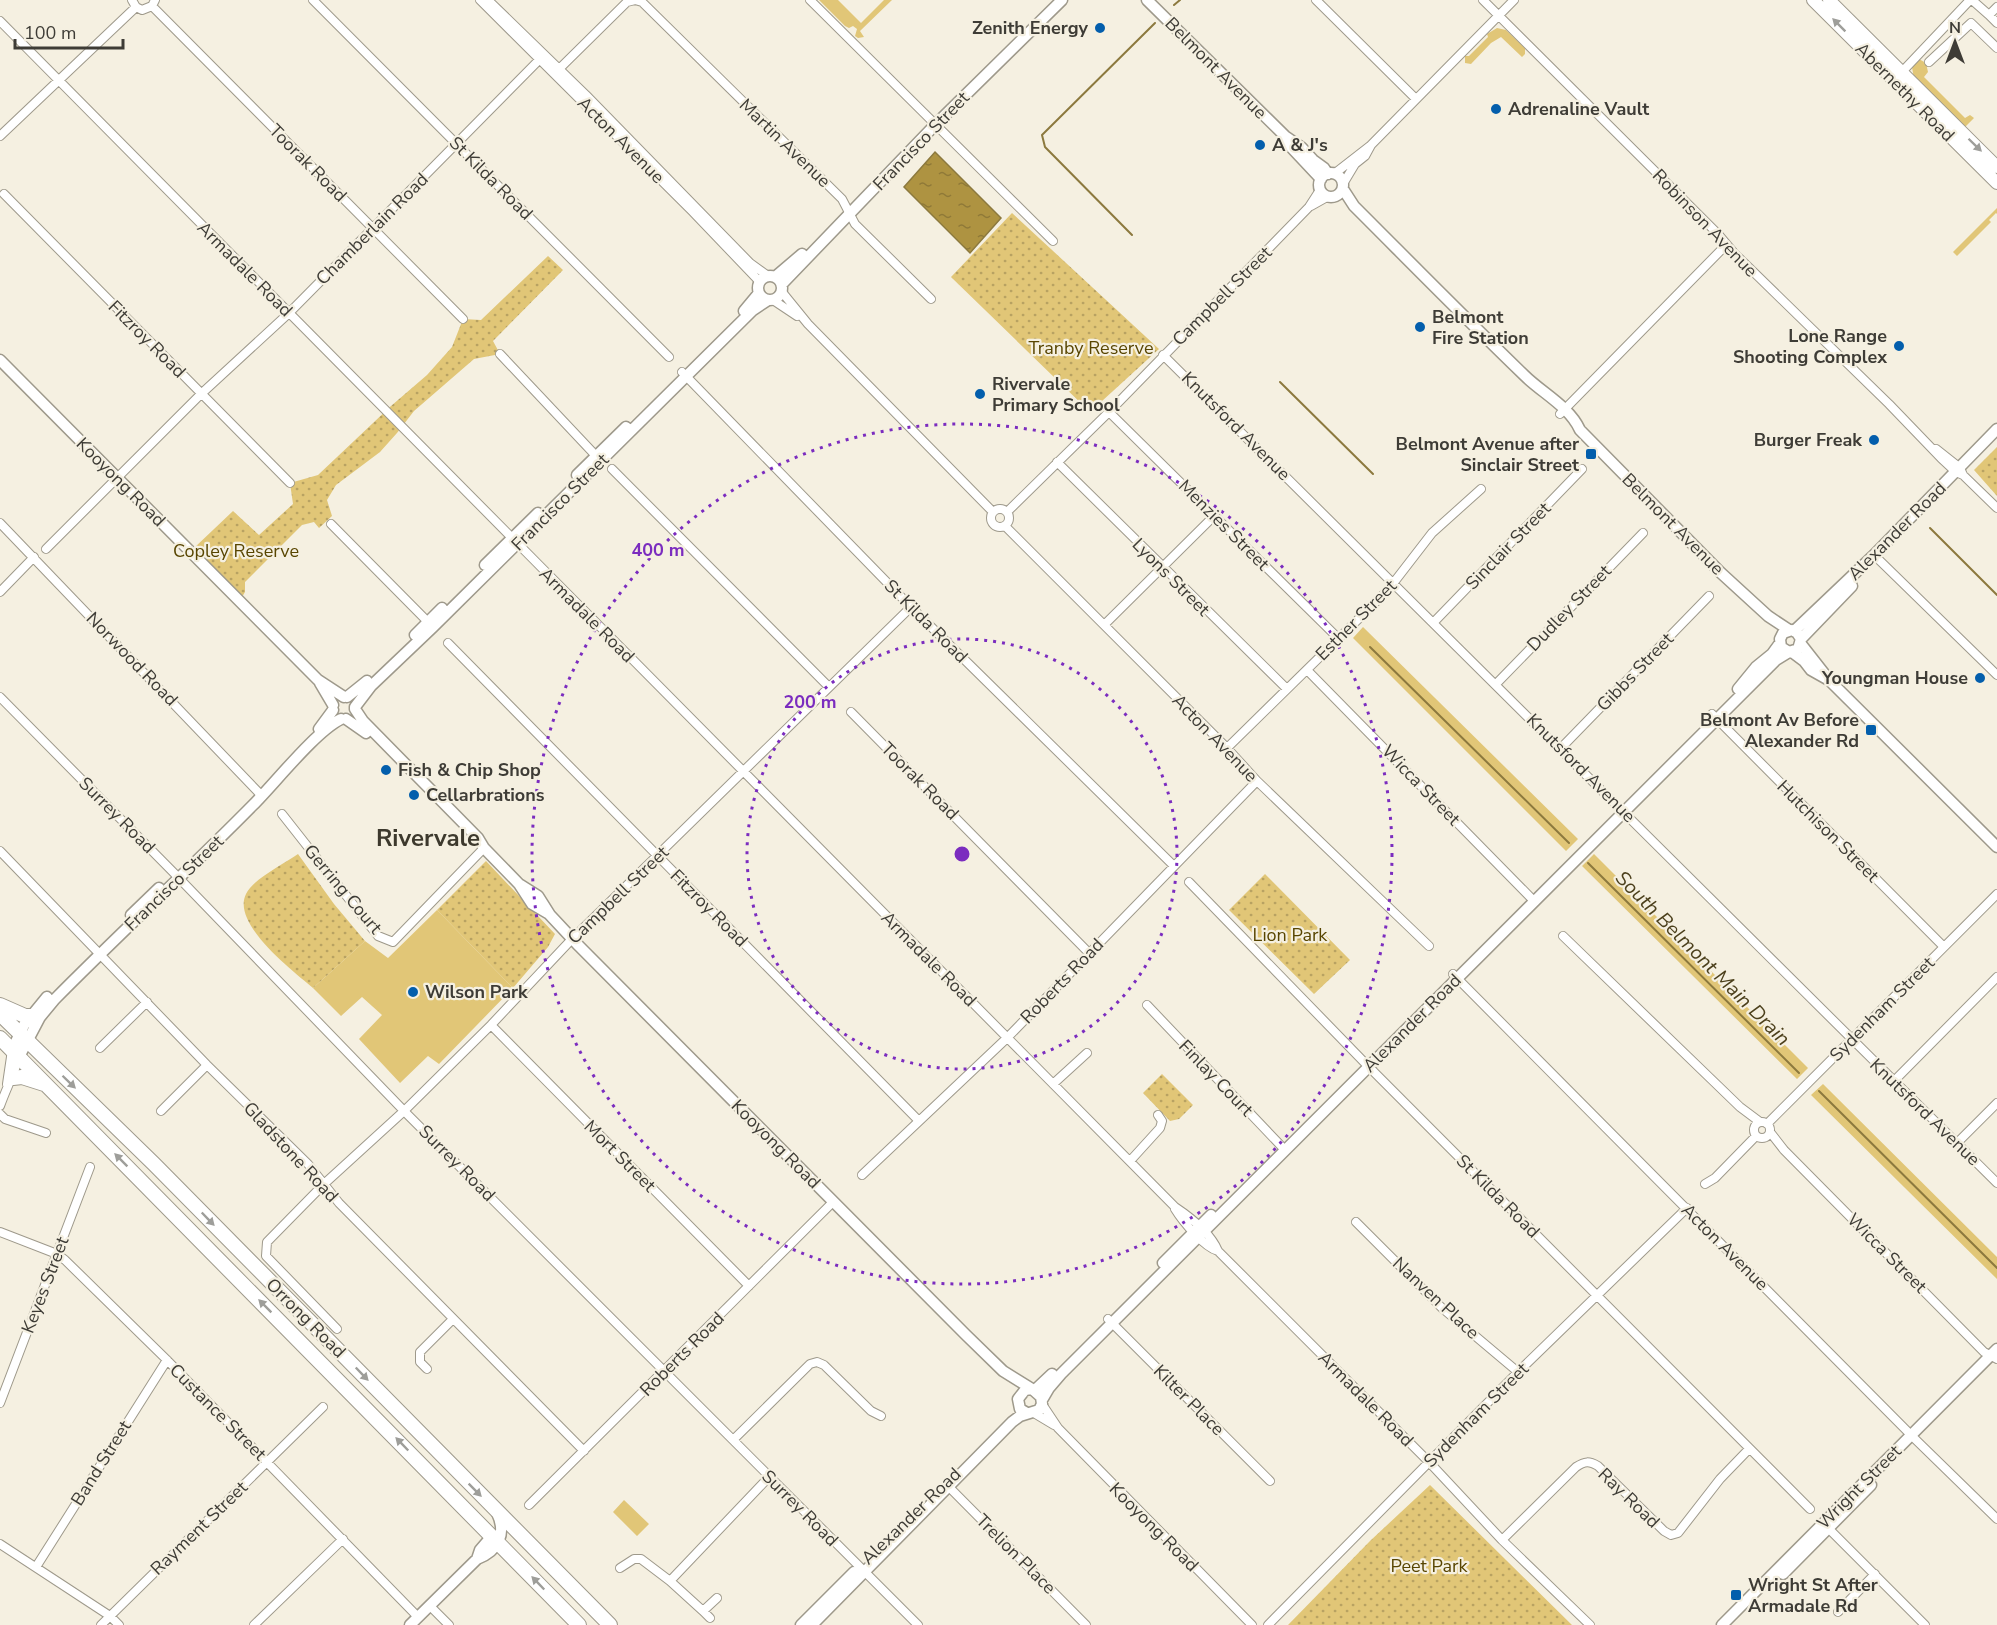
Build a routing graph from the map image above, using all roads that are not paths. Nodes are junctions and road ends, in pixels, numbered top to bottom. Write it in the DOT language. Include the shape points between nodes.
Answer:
graph roads {
  1 [pos="313,0"];
  2 [pos="480,0"];
  3 [pos="488,0"];
  4 [pos="810,0"];
  5 [pos="1055,0"];
  6 [pos="1062,0"];
  7 [pos="1147,0"];
  8 [pos="1316,0"];
  9 [pos="1483,0"];
  10 [pos="1514,0"];
  11 [pos="1814,0"];
  12 [pos="1829,0"];
  13 [pos="1971,0"];
  14 [pos="153,3"];
  15 [pos="134,4"];
  16 [pos="1997,7"];
  17 [pos="1959,12"];
  18 [pos="1989,15"];
  19 [pos="1499,16"];
  20 [pos="0,21"];
  21 [pos="1971,23"];
  22 [pos="1997,23"];
  23 [pos="1997,48"];
  24 [pos="539,60"];
  25 [pos="1929,62"];
  26 [pos="557,71"];
  27 [pos="1897,76"];
  28 [pos="58,80"];
  29 [pos="1416,99"];
  30 [pos="933,124"];
  31 [pos="0,136"];
  32 [pos="457,144"];
  33 [pos="1371,145"];
  34 [pos="1997,167"];
  35 [pos="1997,183"];
  36 [pos="1331,185"];
  37 [pos="4,194"];
  38 [pos="848,210"];
  39 [pos="373,228"];
  40 [pos="1053,241"];
  41 [pos="1726,245"];
  42 [pos="771,288"];
  43 [pos="931,299"];
  44 [pos="289,313"];
  45 [pos="463,319"];
  46 [pos="500,354"];
  47 [pos="1163,355"];
  48 [pos="669,357"];
  49 [pos="0,360"];
  50 [pos="684,374"];
  51 [pos="201,394"];
  52 [pos="1109,412"];
  53 [pos="1562,412"];
  54 [pos="1997,429"];
  55 [pos="1997,437"];
  56 [pos="598,458"];
  57 [pos="1057,462"];
  58 [pos="1582,469"];
  59 [pos="612,470"];
  60 [pos="1960,472"];
  61 [pos="117,477"];
  62 [pos="290,483"];
  63 [pos="1481,489"];
  64 [pos="1997,508"];
  65 [pos="993,512"];
  66 [pos="1007,512"];
  67 [pos="1214,516"];
  68 [pos="0,523"];
  69 [pos="331,524"];
  70 [pos="1005,526"];
  71 [pos="1643,533"];
  72 [pos="514,541"];
  73 [pos="46,549"];
  74 [pos="34,556"];
  75 [pos="1876,557"];
  76 [pos="1162,569"];
  77 [pos="1395,583"];
  78 [pos="0,592"];
  79 [pos="1708,596"];
  80 [pos="911,607"];
  81 [pos="1768,616"];
  82 [pos="1434,622"];
  83 [pos="431,624"];
  84 [pos="1104,625"];
  85 [pos="1338,638"];
  86 [pos="1780,641"];
  87 [pos="1794,641"];
  88 [pos="448,643"];
  89 [pos="1307,670"];
  90 [pos="1997,675"];
  91 [pos="318,680"];
  92 [pos="1496,684"];
  93 [pos="829,687"];
  94 [pos="1287,689"];
  95 [pos="0,697"];
  96 [pos="345,697"];
  97 [pos="333,708"];
  98 [pos="355,708"];
  99 [pos="851,712"];
  100 [pos="1714,716"];
  101 [pos="344,719"];
  102 [pos="1227,748"];
  103 [pos="1561,748"];
  104 [pos="742,772"];
  105 [pos="1257,781"];
  106 [pos="260,793"];
  107 [pos="1622,810"];
  108 [pos="282,814"];
  109 [pos="1994,840"];
  110 [pos="484,848"];
  111 [pos="0,851"];
  112 [pos="658,857"];
  113 [pos="1174,866"];
  114 [pos="177,875"];
  115 [pos="1189,882"];
  116 [pos="1997,894"];
  117 [pos="1532,899"];
  118 [pos="1563,936"];
  119 [pos="572,939"];
  120 [pos="1429,946"];
  121 [pos="1944,947"];
  122 [pos="98,951"];
  123 [pos="1089,953"];
  124 [pos="1455,976"];
  125 [pos="1997,977"];
  126 [pos="147,1002"];
  127 [pos="0,1005"];
  128 [pos="1147,1005"];
  129 [pos="0,1014"];
  130 [pos="31,1016"];
  131 [pos="491,1025"];
  132 [pos="0,1038"];
  133 [pos="23,1038"];
  134 [pos="1007,1038"];
  135 [pos="1852,1041"];
  136 [pos="100,1048"];
  137 [pos="1087,1053"];
  138 [pos="16,1054"];
  139 [pos="1366,1064"];
  140 [pos="207,1065"];
  141 [pos="10,1082"];
  142 [pos="1894,1082"];
  143 [pos="1053,1084"];
  144 [pos="46,1085"];
  145 [pos="1997,1103"];
  146 [pos="0,1106"];
  147 [pos="1740,1107"];
  148 [pos="161,1111"];
  149 [pos="405,1111"];
  150 [pos="0,1114"];
  151 [pos="1158,1115"];
  152 [pos="919,1120"];
  153 [pos="1766,1129"];
  154 [pos="1755,1132"];
  155 [pos="46,1133"];
  156 [pos="1957,1143"];
  157 [pos="1283,1148"];
  158 [pos="1130,1161"];
  159 [pos="90,1167"];
  160 [pos="862,1175"];
  161 [pos="1997,1183"];
  162 [pos="324,1184"];
  163 [pos="1705,1184"];
  164 [pos="833,1202"];
  165 [pos="1686,1208"];
  166 [pos="1356,1222"];
  167 [pos="0,1232"];
  168 [pos="1199,1232"];
  169 [pos="57,1254"];
  170 [pos="749,1286"];
  171 [pos="1597,1296"];
  172 [pos="453,1319"];
  173 [pos="1110,1321"];
  174 [pos="337,1329"];
  175 [pos="1995,1355"];
  176 [pos="167,1359"];
  177 [pos="427,1369"];
  178 [pos="664,1371"];
  179 [pos="1003,1371"];
  180 [pos="1518,1372"];
  181 [pos="1033,1390"];
  182 [pos="1019,1400"];
  183 [pos="1042,1402"];
  184 [pos="0,1403"];
  185 [pos="323,1407"];
  186 [pos="1031,1413"];
  187 [pos="881,1416"];
  188 [pos="1058,1428"];
  189 [pos="1913,1437"];
  190 [pos="733,1440"];
  191 [pos="1749,1449"];
  192 [pos="584,1451"];
  193 [pos="267,1462"];
  194 [pos="1429,1462"];
  195 [pos="770,1477"];
  196 [pos="1270,1481"];
  197 [pos="947,1485"];
  198 [pos="530,1505"];
  199 [pos="494,1509"];
  200 [pos="1810,1509"];
  201 [pos="1997,1519"];
  202 [pos="1826,1526"];
  203 [pos="343,1539"];
  204 [pos="495,1540"];
  205 [pos="1502,1540"];
  206 [pos="0,1544"];
  207 [pos="36,1566"];
  208 [pos="620,1568"];
  209 [pos="861,1570"];
  210 [pos="1875,1574"];
  211 [pos="670,1581"];
  212 [pos="717,1598"];
  213 [pos="430,1606"];
  214 [pos="703,1611"];
  215 [pos="1838,1612"];
  216 [pos="110,1616"];
  217 [pos="710,1618"];
  218 [pos="414,1621"];
  219 [pos="101,1625"];
  220 [pos="119,1625"];
  221 [pos="254,1625"];
  222 [pos="449,1625"];
  223 [pos="579,1625"];
  224 [pos="610,1625"];
  225 [pos="801,1625"];
  226 [pos="812,1625"];
  227 [pos="918,1625"];
  228 [pos="1086,1625"];
  229 [pos="1252,1625"];
  230 [pos="1268,1625"];
  231 [pos="1590,1625"];
  232 [pos="1722,1625"];
  233 [pos="1731,1625"];
  234 [pos="1925,1625"];
  1 -- 32 [label="street, St Kilda Road"];
  2 -- 24 [label="street, Acton Avenue"];
  3 -- 26 [label="street, Acton Avenue"];
  4 -- 30 [label="street"];
  5 -- 30 [label="street, Francisco Street"];
  6 -- 30 [label="street, Francisco Street"];
  7 -- 36 [label="street, Belmont Avenue"];
  8 -- 29 [label="street"];
  9 -- 19 [label="street, Robinson Avenue"];
  10 -- 19 [label="street, Campbell Street"];
  27 -- 11 [label="main road, Abernethy Road, one-way"];
  12 -- 27 [label="main road, Abernethy Road"];
  13 -- 17 [label="street"];
  13 -- 18 [label="street"];
  14 -- 15 [label="street" via="142,10"];
  14 -- 39 [label="street, Toorak Road"];
  15 -- 28 [label="street"];
  16 -- 18 [label="street"];
  17 -- 21 [label="street"];
  17 -- 27 [label="street"];
  18 -- 22 [label="street"];
  19 -- 29 [label="street, Campbell Street"];
  19 -- 41 [label="street, Robinson Avenue"];
  20 -- 28 [label="street, Armadale Road"];
  21 -- 23 [label="street"];
  21 -- 25 [label="street"];
  24 -- 26 [label="street, Acton Avenue"];
  24 -- 32 [label="street, Chamberlain Road"];
  26 -- 38 [label="street, Martin Avenue" via="627,3 642,2 843,199"];
  26 -- 42 [label="street, Acton Avenue"];
  27 -- 34 [label="main road, Abernethy Road, one-way"];
  27 -- 35 [label="main road, Abernethy Road"];
  28 -- 31 [label="street"];
  28 -- 44 [label="street, Armadale Road"];
  29 -- 33 [label="street, Campbell Street"];
  30 -- 38 [label="street, Francisco Street"];
  30 -- 40 [label="street"];
  32 -- 39 [label="street, Chamberlain Road"];
  32 -- 48 [label="street, St Kilda Road"];
  33 -- 36 [label="street, Campbell Street"];
  33 -- 36 [label="street, Campbell Street" via="1365,156"];
  36 -- 47 [label="street, Campbell Street"];
  36 -- 53 [label="street, Belmont Avenue"];
  37 -- 51 [label="street, Fitzroy Road"];
  38 -- 42 [label="street, Francisco Street"];
  38 -- 43 [label="street, Martin Avenue" via="855,224"];
  39 -- 44 [label="street, Chamberlain Road"];
  39 -- 45 [label="street, Toorak Road"];
  41 -- 53 [label="street"];
  41 -- 60 [label="street, Robinson Avenue"];
  42 -- 50 [label="street, Francisco Street"];
  42 -- 65 [label="street, Acton Avenue"];
  44 -- 51 [label="street, Chamberlain Road"];
  44 -- 72 [label="street, Armadale Road"];
  46 -- 56 [label="street"];
  47 -- 52 [label="street, Campbell Street"];
  47 -- 77 [label="street, Knutsford Avenue"];
  49 -- 61 [label="street, Kooyong Road"];
  50 -- 56 [label="street, Francisco Street"];
  50 -- 80 [label="street, St Kilda Road"];
  51 -- 61 [label="street, Chamberlain Road"];
  51 -- 62 [label="street, Fitzroy Road"];
  52 -- 57 [label="street, Campbell Street"];
  52 -- 67 [label="street, Menzies Street"];
  53 -- 81 [label="street, Belmont Avenue"];
  54 -- 60 [label="street, Alexander Road"];
  55 -- 60 [label="street, Alexander Road"];
  56 -- 72 [label="street, Francisco Street"];
  57 -- 66 [label="street, Campbell Street"];
  57 -- 76 [label="street, Lyons Street"];
  58 -- 82 [label="street, Sinclair Street"];
  59 -- 93 [label="street"];
  60 -- 64 [label="street, Robinson Avenue"];
  60 -- 75 [label="street, Alexander Road"];
  61 -- 73 [label="street, Chamberlain Road"];
  61 -- 91 [label="street, Kooyong Road"];
  63 -- 77 [label="street, Esther Street" via="1432,533"];
  65 -- 66 [label="street"];
  65 -- 70 [label="street" via="993,525"];
  66 -- 70 [label="street" via="1009,522"];
  67 -- 76 [label="street"];
  67 -- 85 [label="street, Menzies Street"];
  68 -- 74 [label="street, Norwood Road"];
  69 -- 83 [label="street"];
  70 -- 84 [label="street, Acton Avenue"];
  71 -- 92 [label="street, Dudley Street"];
  72 -- 83 [label="street, Francisco Street"];
  72 -- 104 [label="street, Armadale Road"];
  74 -- 78 [label="street"];
  74 -- 106 [label="street, Norwood Road"];
  75 -- 87 [label="street, Alexander Road"];
  75 -- 90 [label="street"];
  76 -- 84 [label="street"];
  76 -- 94 [label="street, Lyons Street"];
  77 -- 82 [label="street, Knutsford Avenue"];
  77 -- 85 [label="street, Esther Street"];
  79 -- 103 [label="street, Gibbs Street"];
  80 -- 93 [label="street, Campbell Street"];
  80 -- 113 [label="street, St Kilda Road"];
  81 -- 86 [label="street, Belmont Avenue"];
  81 -- 87 [label="street, Belmont Avenue"];
  82 -- 92 [label="street, Knutsford Avenue"];
  83 -- 96 [label="street, Francisco Street"];
  83 -- 98 [label="street, Francisco Street"];
  84 -- 102 [label="street, Acton Avenue"];
  85 -- 89 [label="street, Esther Street"];
  86 -- 87 [label="street, Belmont Avenue" via="1783,649"];
  86 -- 87 [label="street, Alexander Road" via="1783,633"];
  86 -- 100 [label="street, Alexander Road"];
  87 -- 100 [label="street, Alexander Road"];
  87 -- 109 [label="street, Belmont Avenue"];
  88 -- 112 [label="street, Fitzroy Road"];
  89 -- 94 [label="street, Esther Street"];
  89 -- 117 [label="street, Wicca Street"];
  91 -- 96 [label="street, Kooyong Road"];
  91 -- 97 [label="street, Kooyong Road"];
  92 -- 103 [label="street, Knutsford Avenue"];
  93 -- 104 [label="street, Campbell Street"];
  94 -- 102 [label="street, Esther Street"];
  95 -- 114 [label="street, Surrey Road"];
  96 -- 97 [label="street" via="337,699"];
  96 -- 98 [label="street"];
  97 -- 101 [label="street" via="336,716"];
  97 -- 106 [label="street, Francisco Street" via="324,724"];
  98 -- 101 [label="street" via="353,715"];
  98 -- 110 [label="street, Kooyong Road"];
  99 -- 123 [label="street, Toorak Road"];
  100 -- 107 [label="street, Alexander Road"];
  100 -- 121 [label="street, Hutchison Street"];
  101 -- 106 [label="street, Francisco Street" via="335,722"];
  101 -- 110 [label="street, Kooyong Road" via="365,732 473,843"];
  102 -- 105 [label="street, Acton Avenue"];
  103 -- 107 [label="street, Knutsford Avenue"];
  104 -- 112 [label="street, Campbell Street"];
  104 -- 134 [label="street, Armadale Road"];
  105 -- 113 [label="street, Roberts Road"];
  105 -- 120 [label="street, Acton Avenue"];
  106 -- 114 [label="street, Francisco Street"];
  107 -- 117 [label="street, Alexander Road"];
  107 -- 135 [label="street, Knutsford Avenue"];
  108 -- 110 [label="street, Gerring Court" via="378,936 393,942"];
  110 -- 119 [label="street, Kooyong Road" via="519,884 538,896"];
  111 -- 122 [label="street, Gladstone Road"];
  112 -- 119 [label="street, Campbell Street"];
  112 -- 152 [label="street, Fitzroy Road"];
  113 -- 123 [label="street, Roberts Road"];
  114 -- 122 [label="street, Francisco Street"];
  114 -- 149 [label="street, Surrey Road"];
  115 -- 139 [label="street, St Kilda Road"];
  116 -- 121 [label="street, Sydenham Street"];
  117 -- 124 [label="street, Alexander Road"];
  118 -- 147 [label="street, Wicca Street"];
  119 -- 131 [label="street, Campbell Street"];
  119 -- 164 [label="street, Kooyong Road"];
  121 -- 135 [label="street, Sydenham Street"];
  122 -- 126 [label="street, Gladstone Road"];
  122 -- 130 [label="street, Francisco Street"];
  122 -- 133 [label="street, Francisco Street"];
  123 -- 134 [label="street, Roberts Road"];
  124 -- 139 [label="street, Alexander Road"];
  124 -- 165 [label="street, Acton Avenue"];
  125 -- 142 [label="street"];
  126 -- 136 [label="street"];
  126 -- 140 [label="street, Gladstone Road"];
  127 -- 130 [label="highway"];
  128 -- 157 [label="street, Finlay Court"];
  129 -- 133 [label="highway, Orrong Road"];
  130 -- 133 [label="street, Francisco Street"];
  131 -- 149 [label="street, Campbell Street"];
  131 -- 170 [label="street, Mort Street"];
  132 -- 138 [label="highway, Orrong Road"];
  133 -- 138 [label="street, Francisco Street"];
  133 -- 199 [label="highway, Orrong Road, one-way" via="154,1164"];
  134 -- 143 [label="street, Armadale Road"];
  134 -- 152 [label="street, Roberts Road"];
  135 -- 142 [label="street, Knutsford Avenue"];
  135 -- 153 [label="street, Sydenham Street"];
  137 -- 143 [label="street"];
  138 -- 141 [label="street" via="7,1077"];
  138 -- 144 [label="highway, Orrong Road"];
  139 -- 157 [label="street, Alexander Road"];
  139 -- 171 [label="street, St Kilda Road"];
  140 -- 148 [label="street"];
  140 -- 162 [label="street, Gladstone Road"];
  141 -- 144 [label="highway" via="22,1077"];
  141 -- 146 [label="street"];
  142 -- 156 [label="street, Knutsford Avenue"];
  143 -- 158 [label="street, Armadale Road"];
  204 -- 144 [label="highway, Orrong Road, one-way"];
  145 -- 156 [label="street"];
  147 -- 153 [label="street, Wicca Street"];
  147 -- 154 [label="street, Wicca Street"];
  149 -- 162 [label="street, Campbell Street"];
  149 -- 178 [label="street, Surrey Road"];
  150 -- 155 [label="street"];
  151 -- 158 [label="street" via="1162,1121 1160,1128"];
  152 -- 160 [label="street, Roberts Road"];
  153 -- 154 [label="street, Sydenham Street"];
  153 -- 154 [label="street" via="1760,1138"];
  153 -- 175 [label="street, Wicca Street" via="1976,1344"];
  154 -- 163 [label="street" via="1715,1178"];
  156 -- 161 [label="street, Knutsford Avenue"];
  157 -- 168 [label="street, Alexander Road"];
  158 -- 168 [label="street, Armadale Road" via="1180,1217"];
  159 -- 169 [label="street, Keyes Street"];
  162 -- 172 [label="street, Gladstone Road"];
  162 -- 174 [label="street, Campbell Street" via="267,1242 265,1250 266,1256"];
  164 -- 170 [label="street, Roberts Road"];
  164 -- 179 [label="street, Kooyong Road"];
  165 -- 171 [label="street, Sydenham Street"];
  165 -- 189 [label="street, Acton Avenue"];
  166 -- 180 [label="street, Nanven Place" via="1442,1308"];
  167 -- 169 [label="street, Custance Street"];
  168 -- 173 [label="street, Alexander Road"];
  168 -- 194 [label="street, Armadale Road"];
  169 -- 176 [label="street, Custance Street"];
  169 -- 184 [label="street, Keyes Street"];
  170 -- 178 [label="street, Roberts Road"];
  171 -- 180 [label="street, Sydenham Street"];
  171 -- 191 [label="street, St Kilda Road"];
  172 -- 177 [label="street" via="420,1352 420,1362"];
  172 -- 192 [label="street, Gladstone Road"];
  173 -- 181 [label="street, Alexander Road"];
  173 -- 183 [label="street, Alexander Road" via="1054,1381"];
  173 -- 196 [label="street, Kilter Place"];
  175 -- 189 [label="street, Wright Street"];
  176 -- 193 [label="street, Custance Street"];
  176 -- 207 [label="street, Band Street"];
  178 -- 190 [label="street, Surrey Road"];
  178 -- 192 [label="street, Roberts Road"];
  179 -- 181 [label="street, Kooyong Road"];
  179 -- 182 [label="street, Kooyong Road"];
  180 -- 194 [label="street, Sydenham Street"];
  181 -- 182 [label="street" via="1025,1390"];
  181 -- 183 [label="street" via="1040,1394"];
  182 -- 186 [label="street" via="1022,1411"];
  182 -- 197 [label="street, Alexander Road" via="1013,1415"];
  183 -- 186 [label="street" via="1039,1410"];
  183 -- 188 [label="street, Kooyong Road"];
  185 -- 193 [label="street, Rayment Street"];
  186 -- 188 [label="street, Kooyong Road"];
  186 -- 197 [label="street, Alexander Road" via="1012,1422"];
  187 -- 190 [label="street" via="817,1362 810,1364"];
  188 -- 229 [label="street, Kooyong Road"];
  189 -- 201 [label="street, Acton Avenue"];
  189 -- 202 [label="street, Wright Street"];
  190 -- 195 [label="street, Surrey Road"];
  191 -- 200 [label="street, St Kilda Road"];
  191 -- 205 [label="street, Ray Road" via="1678,1533 1664,1531 1598,1466 1583,1462"];
  192 -- 198 [label="street, Roberts Road"];
  193 -- 203 [label="street, Custance Street"];
  193 -- 216 [label="street, Rayment Street"];
  194 -- 205 [label="street, Armadale Road"];
  194 -- 230 [label="street, Sydenham Street"];
  195 -- 209 [label="street, Surrey Road"];
  195 -- 211 [label="street"];
  197 -- 209 [label="street, Alexander Road"];
  197 -- 228 [label="street, Trelion Place"];
  199 -- 204 [label="street" via="502,1533"];
  199 -- 224 [label="highway, Orrong Road"];
  202 -- 210 [label="street"];
  202 -- 232 [label="street, Wright Street"];
  202 -- 233 [label="street, Wright Street"];
  203 -- 218 [label="street, Custance Street"];
  203 -- 221 [label="street"];
  204 -- 213 [label="street" via="485,1556 477,1559"];
  223 -- 204 [label="highway, Orrong Road, one-way"];
  205 -- 231 [label="street, Armadale Road"];
  206 -- 207 [label="street"];
  207 -- 216 [label="street"];
  208 -- 211 [label="street" via="641,1559"];
  209 -- 225 [label="street, Alexander Road"];
  209 -- 226 [label="street, Alexander Road"];
  209 -- 227 [label="street, Surrey Road"];
  210 -- 215 [label="street"];
  210 -- 234 [label="street"];
  211 -- 214 [label="street"];
  212 -- 214 [label="street"];
  213 -- 218 [label="street"];
  213 -- 222 [label="street"];
  214 -- 217 [label="street"];
  216 -- 219 [label="street, Rayment Street"];
  216 -- 220 [label="street"];
}
